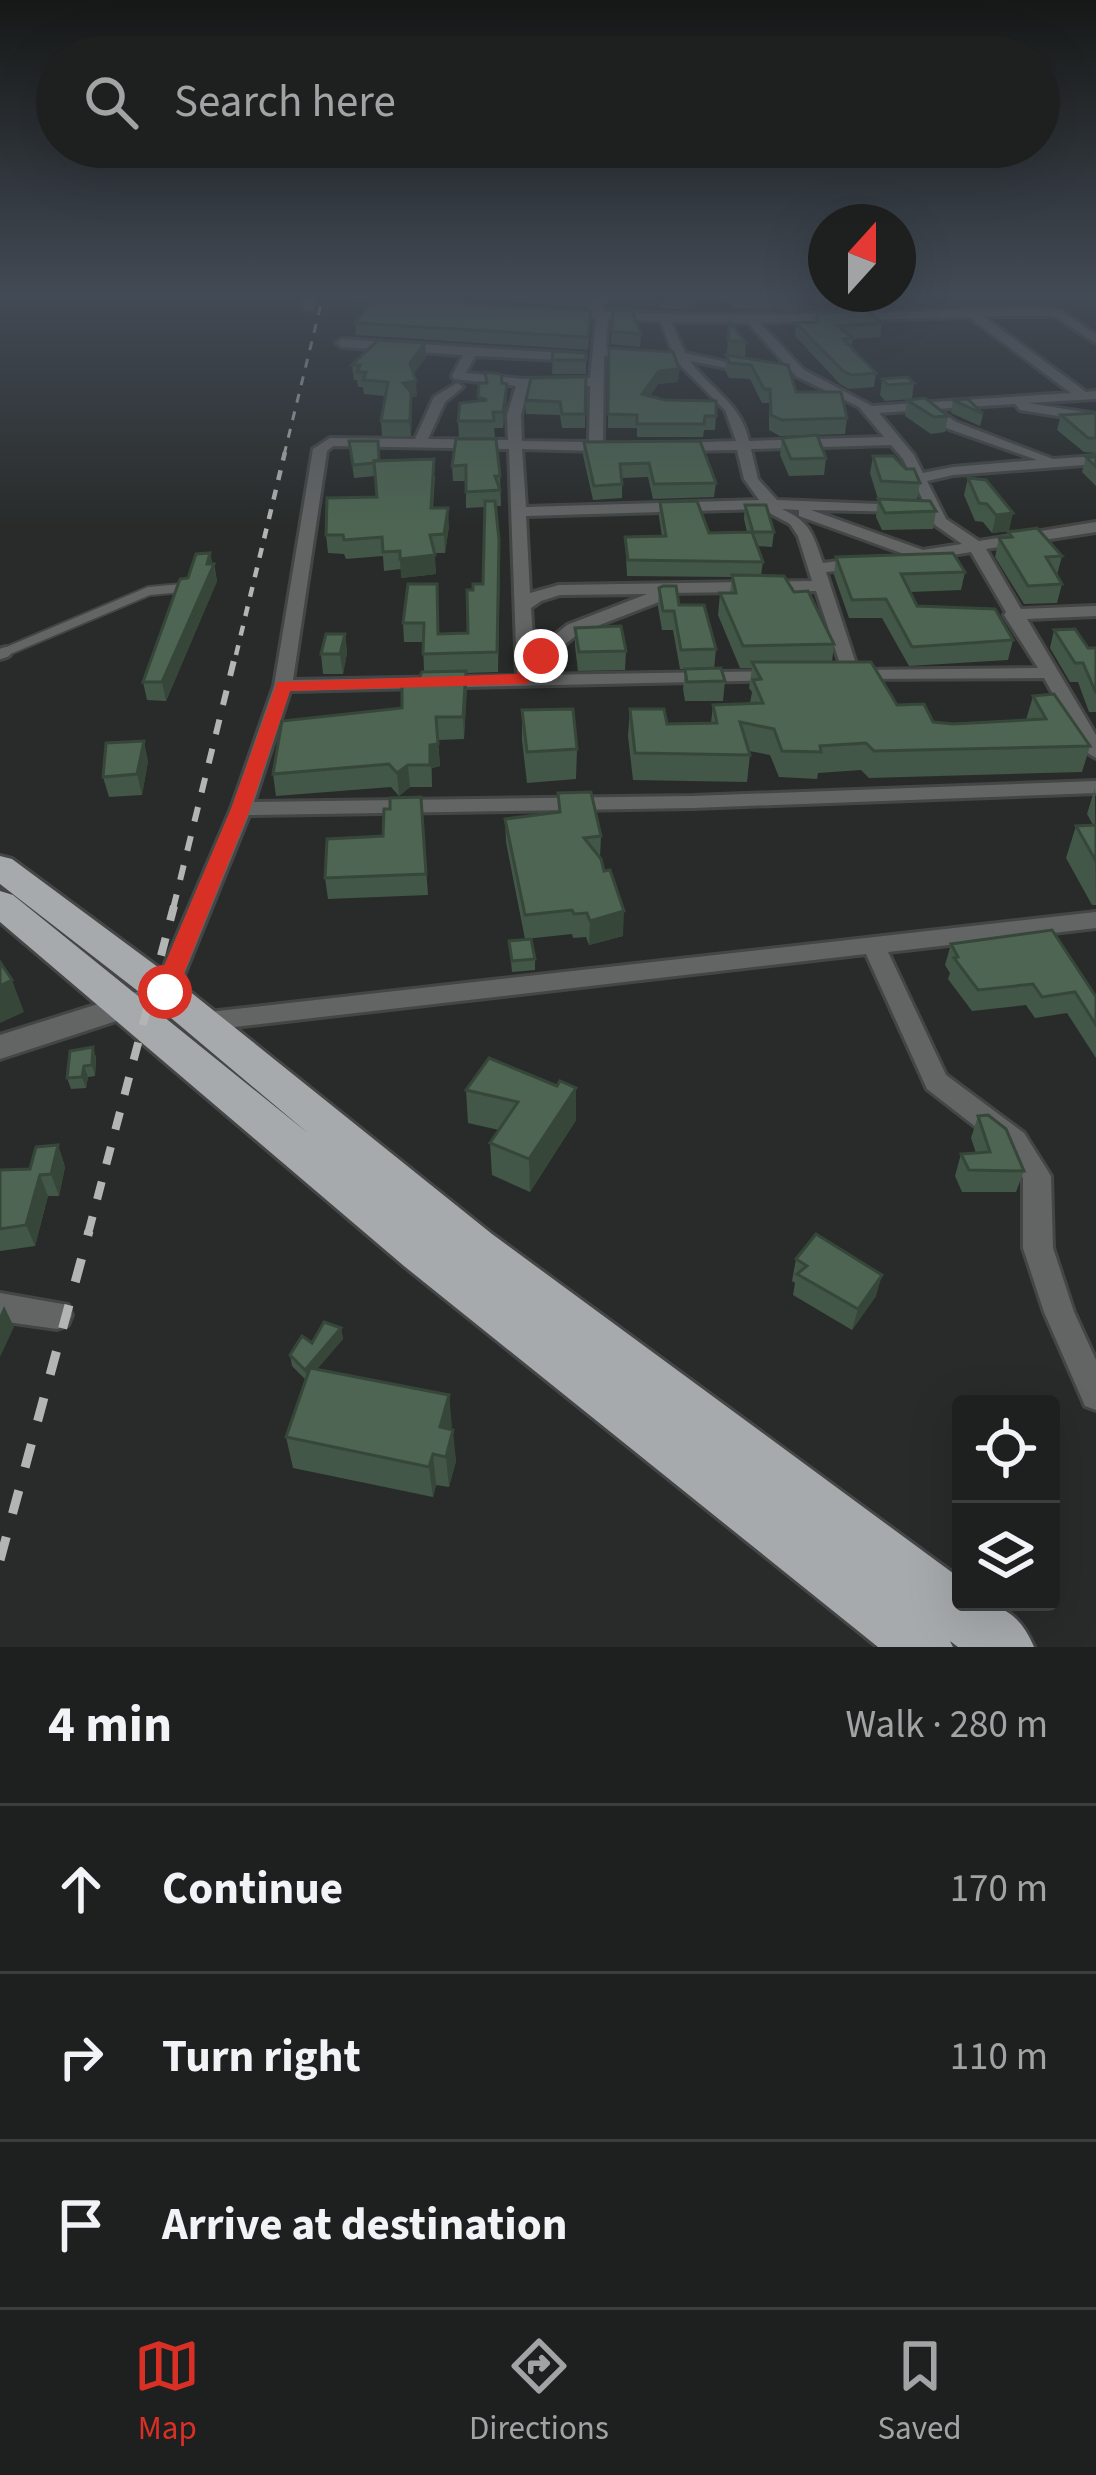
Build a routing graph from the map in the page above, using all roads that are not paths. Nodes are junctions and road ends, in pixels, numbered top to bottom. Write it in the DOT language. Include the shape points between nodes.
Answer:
graph roads {
  1 [pos="460,373"];
  2 [pos="596,373"];
  3 [pos="698,373"];
  4 [pos="796,373"];
  5 [pos="800,373"];
  6 [pos="1057,373"];
  7 [pos="426,382"];
  8 [pos="596,382"];
  9 [pos="523,383"];
  10 [pos="457,387"];
  11 [pos="1091,397"];
  12 [pos="439,400"];
  13 [pos="995,400"];
  14 [pos="924,405"];
  15 [pos="868,410"];
  16 [pos="1096,418"];
  17 [pos="895,441"];
  18 [pos="420,443"];
  19 [pos="515,443"];
  20 [pos="629,444"];
  21 [pos="739,445"];
  22 [pos="660,446"];
  23 [pos="596,447"];
  24 [pos="692,447"];
  25 [pos="1096,460"];
  26 [pos="1059,461"];
  27 [pos="748,474"];
  28 [pos="919,478"];
  29 [pos="765,505"];
  30 [pos="870,507"];
  31 [pos="934,510"];
  32 [pos="518,512"];
  33 [pos="805,513"];
  34 [pos="1096,527"];
  35 [pos="846,528"];
  36 [pos="976,546"];
  37 [pos="921,555"];
  38 [pos="815,569"];
  39 [pos="182,588"];
  40 [pos="662,593"];
  41 [pos="525,605"];
  42 [pos="1096,611"];
  43 [pos="1013,614"];
  44 [pos="0,654"];
  45 [pos="526,673"];
  46 [pos="1046,673"];
  47 [pos="828,675"];
  48 [pos="851,675"];
  49 [pos="804,676"];
  50 [pos="284,686"];
  51 [pos="1096,752"];
  52 [pos="1096,787"];
  53 [pos="241,809"];
  54 [pos="0,867"];
  55 [pos="0,903"];
  56 [pos="1096,920"];
  57 [pos="874,947"];
  58 [pos="146,1000"];
  59 [pos="200,1022"];
  60 [pos="0,1047"];
  61 [pos="0,1306"];
  62 [pos="57,1315"];
  63 [pos="1096,1395"];
  64 [pos="879,1630"];
  65 [pos="924,1647"];
  66 [pos="1005,1647"];
  1 -- 9 [label="street"];
  2 -- 8 [label="street"];
  3 -- 21 [label="street" via="740,428"];
  4 -- 5 [label="street"];
  5 -- 15 [label="street"];
  6 -- 11 [label="street"];
  7 -- 12 [label="street"];
  8 -- 9 [label="street"];
  8 -- 23 [label="street"];
  9 -- 19 [label="street"];
  10 -- 12 [label="street"];
  11 -- 13 [label="street"];
  12 -- 18 [label="street"];
  13 -- 14 [label="street"];
  13 -- 16 [label="street"];
  14 -- 15 [label="street"];
  14 -- 26 [label="street" via="951,425"];
  15 -- 17 [label="street"];
  17 -- 21 [label="street"];
  17 -- 28 [label="street"];
  18 -- 19 [label="street"];
  18 -- 50 [label="street" via="330,442 320,449"];
  19 -- 23 [label="street"];
  19 -- 32 [label="street"];
  20 -- 23 [label="street"];
  21 -- 24 [label="street"];
  21 -- 27 [label="street"];
  22 -- 24 [label="street"];
  24 -- 27 [label="street"];
  25 -- 26 [label="street"];
  26 -- 28 [label="street"];
  27 -- 29 [label="street"];
  28 -- 31 [label="street"];
  29 -- 32 [label="street"];
  29 -- 33 [label="street"];
  29 -- 33 [label="street"];
  30 -- 31 [label="street"];
  30 -- 33 [label="street"];
  30 -- 35 [label="street"];
  31 -- 36 [label="street" via="950,532"];
  32 -- 41 [label="street"];
  33 -- 35 [label="street"];
  33 -- 38 [label="street"];
  34 -- 36 [label="street"];
  35 -- 37 [label="street"];
  35 -- 38 [label="street"];
  36 -- 37 [label="street"];
  36 -- 43 [label="street"];
  37 -- 38 [label="street"];
  38 -- 40 [label="street"];
  38 -- 48 [label="street"];
  39 -- 44 [label="lane" via="149,591"];
  40 -- 41 [label="street" via="559,590"];
  40 -- 45 [label="street" via="573,629"];
  41 -- 45 [label="street"];
  42 -- 43 [label="street"];
  43 -- 46 [label="street"];
  45 -- 49 [label="street"];
  45 -- 50 [label="street"];
  46 -- 48 [label="street"];
  46 -- 51 [label="street"];
  47 -- 48 [label="street"];
  50 -- 53 [label="street"];
  52 -- 53 [label="street"];
  53 -- 58 [label="street"];
  54 -- 58 [label="highway"];
  55 -- 58 [label="highway"];
  56 -- 57 [label="street"];
  57 -- 59 [label="street"];
  57 -- 63 [label="street" via="936,1082 1014,1141 1037,1176 1038,1248"];
  58 -- 59 [label="highway"];
  58 -- 60 [label="street"];
  58 -- 64 [label="highway" via="420,1252"];
  59 -- 66 [label="highway" via="493,1261"];
  61 -- 62 [label="street"];
  64 -- 65 [label="highway"];
}
